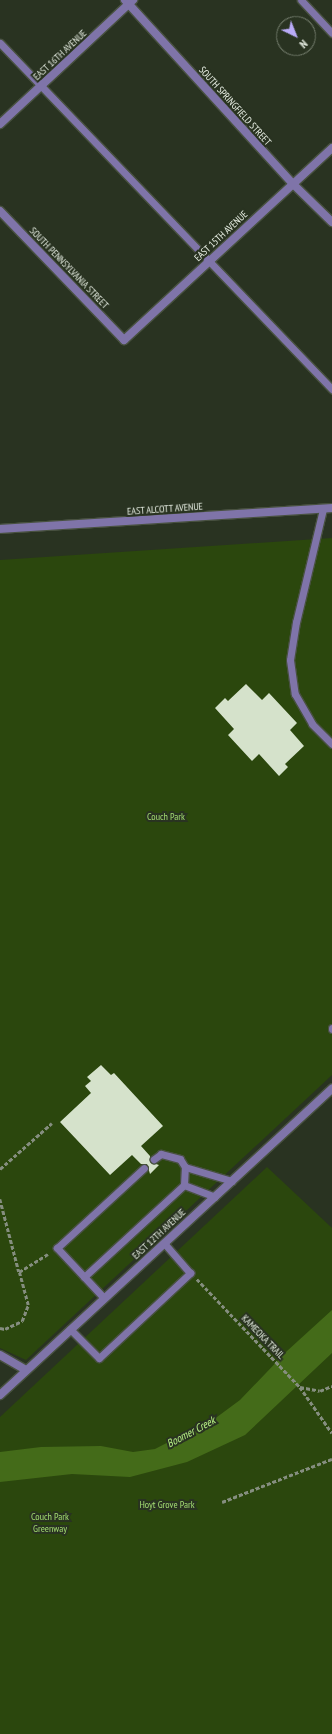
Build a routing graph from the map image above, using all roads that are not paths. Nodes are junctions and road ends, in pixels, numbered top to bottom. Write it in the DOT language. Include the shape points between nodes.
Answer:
graph roads {
  1 [pos="302,0"];
  2 [pos="129,1"];
  3 [pos="332,33"];
  4 [pos="0,43"];
  5 [pos="41,86"];
  6 [pos="0,124"];
  7 [pos="332,148"];
  8 [pos="292,183"];
  9 [pos="0,211"];
  10 [pos="332,222"];
  11 [pos="209,260"];
  12 [pos="124,340"];
  13 [pos="332,389"];
  14 [pos="332,508"];
  15 [pos="323,509"];
  16 [pos="0,529"];
  17 [pos="332,744"];
  18 [pos="332,1089"];
  19 [pos="154,1159"];
  20 [pos="185,1167"];
  21 [pos="144,1168"];
  22 [pos="232,1181"];
  23 [pos="184,1185"];
  24 [pos="215,1197"];
  25 [pos="164,1243"];
  26 [pos="84,1277"];
  27 [pos="104,1298"];
  28 [pos="70,1329"];
  29 [pos="0,1355"];
  30 [pos="26,1370"];
  31 [pos="0,1394"];
  1 -- 3 [label="lane"];
  2 -- 5 [label="street, EAST 16TH AVENUE"];
  2 -- 8 [label="street, SOUTH SPRINGFIELD STREET"];
  4 -- 5 [label="lane"];
  5 -- 6 [label="street, EAST 16TH AVENUE"];
  5 -- 11 [label="lane"];
  7 -- 8 [label="street, EAST 15TH AVENUE"];
  8 -- 10 [label="street, SOUTH SPRINGFIELD STREET"];
  8 -- 11 [label="street, EAST 15TH AVENUE"];
  9 -- 12 [label="street, SOUTH PENNSYLVANIA STREET"];
  11 -- 12 [label="street, EAST 15TH AVENUE"];
  11 -- 13 [label="lane"];
  14 -- 15 [label="street, EAST ALCOTT AVENUE"];
  15 -- 16 [label="street, EAST ALCOTT AVENUE"];
  15 -- 17 [label="lane" via="296,622 290,660 295,694 312,724"];
  18 -- 22 [label="street, EAST 12TH AVENUE"];
  19 -- 20 [label="lane" via="161,1154 170,1155 180,1159"];
  20 -- 22 [label="lane"];
  20 -- 23 [label="lane"];
  21 -- 26 [label="lane" via="57,1248"];
  22 -- 24 [label="street, EAST 12TH AVENUE"];
  23 -- 24 [label="lane"];
  23 -- 26 [label="lane"];
  24 -- 25 [label="street, EAST 12TH AVENUE"];
  25 -- 27 [label="street, EAST 12TH AVENUE"];
  25 -- 28 [label="lane" via="190,1273 99,1358"];
  26 -- 27 [label="lane"];
  27 -- 28 [label="street, EAST 12TH AVENUE"];
  28 -- 30 [label="street, EAST 12TH AVENUE"];
  29 -- 30 [label="street"];
  30 -- 31 [label="street, EAST 12TH AVENUE"];
}
